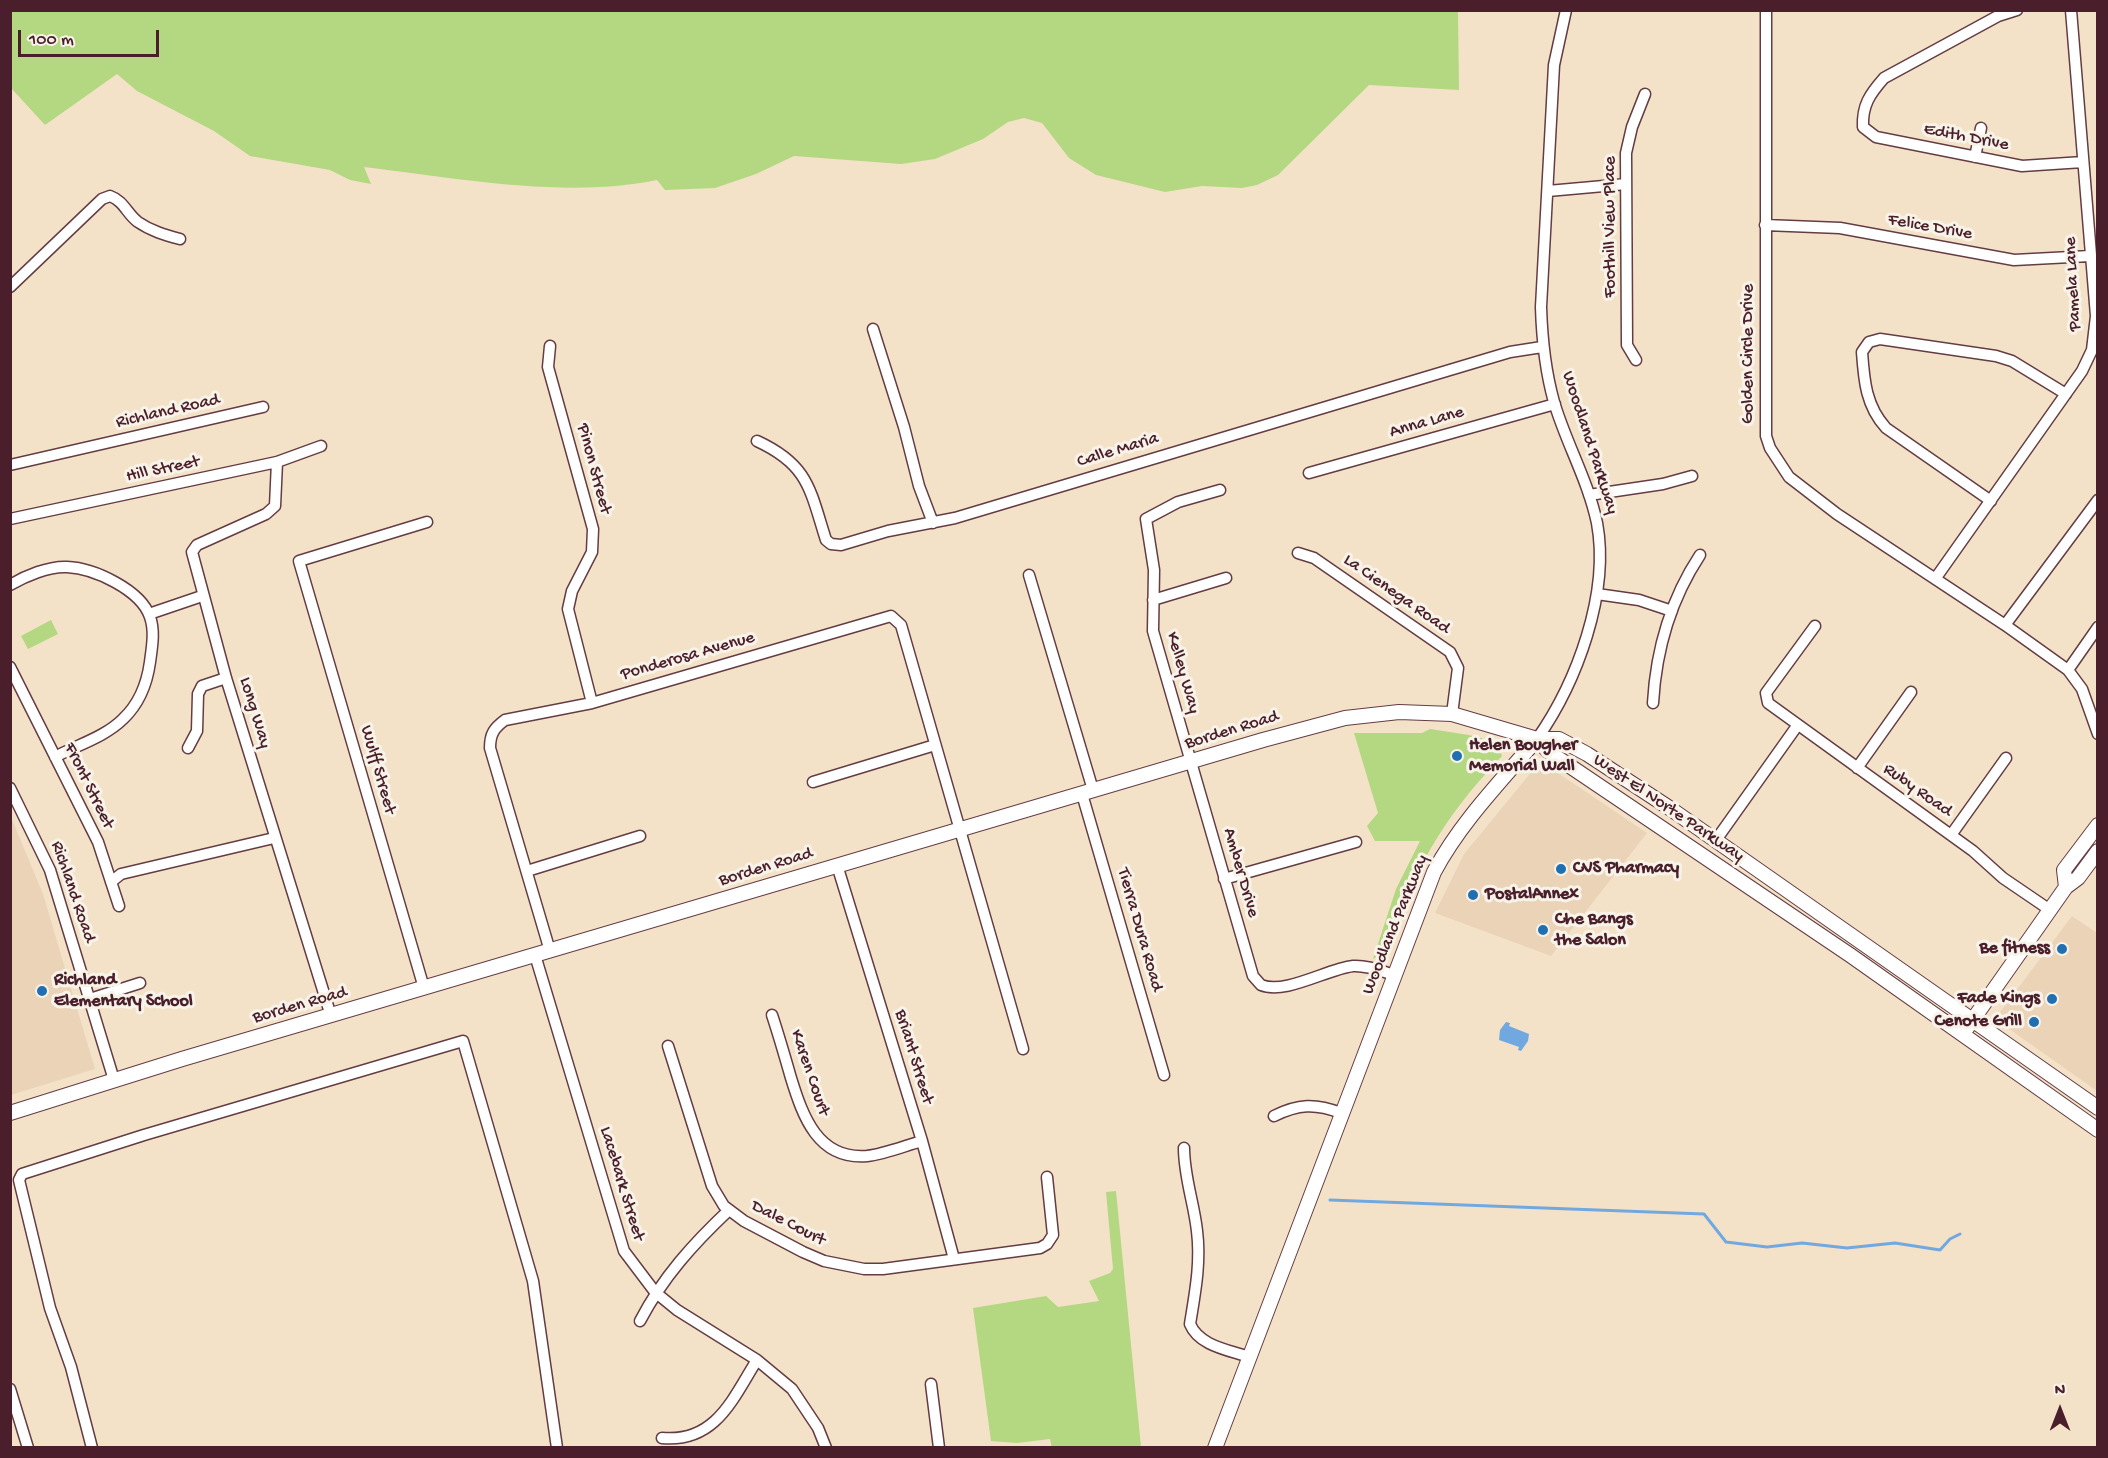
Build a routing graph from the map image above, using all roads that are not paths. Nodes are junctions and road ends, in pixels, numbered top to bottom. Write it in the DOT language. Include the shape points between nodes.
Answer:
graph roads {
  1 [pos="1566,10"];
  2 [pos="1766,10"];
  3 [pos="2017,10"];
  4 [pos="2071,10"];
  5 [pos="1645,94"];
  6 [pos="1981,128"];
  7 [pos="1975,157"];
  8 [pos="2083,162"];
  9 [pos="1626,184"];
  10 [pos="1548,191"];
  11 [pos="1765,225"];
  12 [pos="180,239"];
  13 [pos="2090,256"];
  14 [pos="10,287"];
  15 [pos="873,329"];
  16 [pos="550,346"];
  17 [pos="1542,346"];
  18 [pos="1636,360"];
  19 [pos="2066,394"];
  20 [pos="1555,404"];
  21 [pos="263,407"];
  22 [pos="757,441"];
  23 [pos="321,446"];
  24 [pos="277,462"];
  25 [pos="10,465"];
  26 [pos="1309,473"];
  27 [pos="1692,476"];
  28 [pos="1220,490"];
  29 [pos="1588,495"];
  30 [pos="2097,500"];
  31 [pos="1991,501"];
  32 [pos="10,519"];
  33 [pos="427,522"];
  34 [pos="933,523"];
  35 [pos="1298,553"];
  36 [pos="1700,555"];
  37 [pos="1029,575"];
  38 [pos="1226,578"];
  39 [pos="1935,579"];
  40 [pos="10,585"];
  41 [pos="1597,594"];
  42 [pos="202,596"];
  43 [pos="1153,600"];
  44 [pos="1672,611"];
  45 [pos="149,614"];
  46 [pos="2005,625"];
  47 [pos="1815,626"];
  48 [pos="2097,627"];
  49 [pos="10,667"];
  50 [pos="2068,670"];
  51 [pos="226,678"];
  52 [pos="15,687"];
  53 [pos="1911,692"];
  54 [pos="592,703"];
  55 [pos="1653,703"];
  56 [pos="1452,714"];
  57 [pos="2095,720"];
  58 [pos="1797,726"];
  59 [pos="2097,734"];
  60 [pos="1537,739"];
  61 [pos="935,745"];
  62 [pos="188,748"];
  63 [pos="55,756"];
  64 [pos="2006,758"];
  65 [pos="1191,763"];
  66 [pos="1857,768"];
  67 [pos="813,782"];
  68 [pos="10,788"];
  69 [pos="1087,792"];
  70 [pos="2097,825"];
  71 [pos="960,829"];
  72 [pos="1951,835"];
  73 [pos="640,836"];
  74 [pos="274,838"];
  75 [pos="1716,840"];
  76 [pos="1356,842"];
  77 [pos="2097,851"];
  78 [pos="837,865"];
  79 [pos="526,871"];
  80 [pos="1224,879"];
  81 [pos="111,882"];
  82 [pos="2066,887"];
  83 [pos="119,906"];
  84 [pos="2050,910"];
  85 [pos="550,951"];
  86 [pos="535,955"];
  87 [pos="1394,975"];
  88 [pos="140,983"];
  89 [pos="424,988"];
  90 [pos="90,999"];
  91 [pos="772,1015"];
  92 [pos="331,1016"];
  93 [pos="1972,1021"];
  94 [pos="1962,1035"];
  95 [pos="668,1046"];
  96 [pos="1023,1048"];
  97 [pos="1164,1075"];
  98 [pos="114,1080"];
  99 [pos="2097,1108"];
  100 [pos="10,1113"];
  101 [pos="1341,1113"];
  102 [pos="1274,1116"];
  103 [pos="2097,1130"];
  104 [pos="922,1142"];
  105 [pos="1184,1148"];
  106 [pos="1047,1177"];
  107 [pos="729,1210"];
  108 [pos="954,1259"];
  109 [pos="655,1292"];
  110 [pos="640,1322"];
  111 [pos="1249,1357"];
  112 [pos="757,1360"];
  113 [pos="931,1384"];
  114 [pos="10,1389"];
  115 [pos="662,1438"];
  116 [pos="28,1448"];
  117 [pos="93,1448"];
  118 [pos="556,1448"];
  119 [pos="826,1448"];
  120 [pos="939,1448"];
  121 [pos="1215,1448"];
  1 -- 10 [label="street, Woodland Parkway" via="1554,65"];
  2 -- 11 [label="street, Golden Circle Drive"];
  3 -- 7 [label="street, Edith Drive" via="1998,16 1884,78 1870,94 1862,112 1863,127 1876,137"];
  4 -- 8 [label="street, Pamela Lane"];
  5 -- 9 [label="street, Foothill View Place" via="1628,145"];
  6 -- 7 [label="street"];
  7 -- 8 [label="street, Edith Drive" via="2022,166"];
  8 -- 13 [label="street, Pamela Lane"];
  9 -- 10 [label="street"];
  9 -- 18 [label="street, Foothill View Place" via="1627,345"];
  10 -- 17 [label="street, Woodland Parkway"];
  11 -- 13 [label="street, Felice Drive" via="1840,228 2014,260"];
  11 -- 39 [label="street, Golden Circle Drive" via="1766,436 1770,448 1789,477"];
  12 -- 14 [label="street" via="136,221 123,203 110,196 102,199"];
  13 -- 19 [label="street, Pamela Lane" via="2096,316 2092,350"];
  15 -- 34 [label="street"];
  16 -- 54 [label="street, Pinon Street" via="548,367 593,529 592,552 572,591 568,609"];
  17 -- 20 [label="street, Woodland Parkway"];
  17 -- 34 [label="street, Calle Maria" via="1510,352"];
  19 -- 31 [label="street, Pamela Lane"];
  19 -- 31 [label="street" via="2012,361 1996,356 1880,339 1869,342 1862,352 1865,389 1876,417"];
  20 -- 26 [label="street, Anna Lane"];
  20 -- 29 [label="street, Woodland Parkway"];
  21 -- 25 [label="street, Richland Road"];
  22 -- 34 [label="street, Calle Maria" via="787,457 801,472 826,540 831,544 842,545"];
  23 -- 24 [label="street, Hill Street"];
  24 -- 32 [label="street, Hill Street"];
  24 -- 42 [label="street, Long Way" via="275,506 266,514 197,545 192,552"];
  27 -- 29 [label="street"];
  28 -- 43 [label="street, Kelley Way" via="1178,502 1146,519 1154,570"];
  29 -- 41 [label="street, Woodland Parkway" via="1600,552"];
  30 -- 46 [label="street"];
  31 -- 39 [label="street, Pamela Lane"];
  33 -- 89 [label="street, Wulff Street" via="299,561"];
  35 -- 56 [label="street, La Cienega Road" via="1314,558 1450,652 1458,668"];
  36 -- 44 [label="street"];
  37 -- 69 [label="street, Tierra Dura Road"];
  38 -- 43 [label="street"];
  39 -- 46 [label="street, Golden Circle Drive"];
  40 -- 45 [label="street" via="53,568 85,570 128,592"];
  41 -- 44 [label="street" via="1639,600"];
  41 -- 60 [label="street, Woodland Parkway" via="1567,690"];
  42 -- 45 [label="street"];
  42 -- 51 [label="street, Long Way"];
  43 -- 65 [label="street, Kelley Way" via="1153,631"];
  44 -- 55 [label="street" via="1656,666"];
  45 -- 63 [label="street" via="153,634 149,671 135,705 107,731"];
  46 -- 50 [label="street, Golden Circle Drive"];
  47 -- 58 [label="street, Ruby Road" via="1766,693 1766,699"];
  48 -- 50 [label="street"];
  49 -- 52 [label="street, Front Street"];
  50 -- 57 [label="street, Golden Circle Drive" via="2082,689"];
  51 -- 62 [label="street" via="202,686 198,694 197,731"];
  51 -- 74 [label="street, Long Way"];
  52 -- 63 [label="street, Front Street"];
  53 -- 66 [label="street"];
  54 -- 61 [label="street, Ponderosa Avenue" via="891,616 901,626"];
  54 -- 79 [label="street, Ponderosa Avenue" via="505,720 490,736 490,748"];
  56 -- 60 [label="main road, Borden Road"];
  56 -- 65 [label="main road, Borden Road" via="1399,712 1345,718"];
  57 -- 59 [label="street, Golden Circle Drive"];
  58 -- 66 [label="street, Ruby Road"];
  58 -- 75 [label="street"];
  60 -- 75 [label="main road, West El Norte Parkway" via="1559,739 1587,754"];
  60 -- 87 [label="main road, Woodland Parkway" via="1445,851"];
  60 -- 94 [label="main road, West El Norte Parkway" via="1549,752"];
  61 -- 67 [label="street"];
  61 -- 71 [label="street"];
  63 -- 81 [label="street, Front Street" via="98,842"];
  64 -- 72 [label="street"];
  65 -- 69 [label="main road, Borden Road"];
  65 -- 80 [label="street, Amber Drive"];
  66 -- 72 [label="street, Ruby Road"];
  68 -- 90 [label="street, Richland Road" via="50,870"];
  69 -- 71 [label="main road, Borden Road"];
  69 -- 97 [label="street, Tierra Dura Road"];
  70 -- 82 [label="main road" via="2064,870"];
  71 -- 78 [label="main road, Borden Road"];
  71 -- 96 [label="street"];
  72 -- 84 [label="street, Ruby Road"];
  73 -- 79 [label="street"];
  74 -- 81 [label="street" via="121,874"];
  74 -- 92 [label="street, Long Way"];
  75 -- 93 [label="main road, West El Norte Parkway"];
  76 -- 80 [label="street"];
  77 -- 82 [label="main road" via="2078,878"];
  78 -- 85 [label="main road, Borden Road"];
  78 -- 104 [label="street, Briant Street"];
  79 -- 85 [label="street"];
  80 -- 87 [label="street, Amber Drive" via="1253,976 1266,987 1276,988 1353,966"];
  81 -- 83 [label="street, Front Street"];
  82 -- 84 [label="main road"];
  84 -- 93 [label="main road"];
  85 -- 86 [label="main road, Borden Road"];
  86 -- 89 [label="main road, Borden Road"];
  86 -- 109 [label="street, Lacebark Street" via="624,1251"];
  87 -- 101 [label="main road, Woodland Parkway"];
  88 -- 90 [label="street"];
  89 -- 92 [label="main road, Borden Road"];
  90 -- 98 [label="street, Richland Road"];
  91 -- 104 [label="street, Karen Court" via="803,1116 814,1135 828,1147 849,1155 868,1156"];
  92 -- 98 [label="main road, Borden Road"];
  93 -- 94 [label="main road"];
  93 -- 99 [label="main road, West El Norte Parkway"];
  94 -- 103 [label="main road, West El Norte Parkway"];
  95 -- 107 [label="street, Dale Court" via="712,1186"];
  98 -- 100 [label="main road, Borden Road"];
  101 -- 102 [label="street" via="1307,1105"];
  101 -- 111 [label="main road, Woodland Parkway"];
  104 -- 108 [label="street, Briant Street"];
  105 -- 111 [label="street" via="1199,1259 1190,1324 1201,1340"];
  106 -- 108 [label="street, Dale Court" via="1053,1235 1047,1244"];
  107 -- 108 [label="street, Dale Court" via="824,1261 884,1269"];
  107 -- 109 [label="street" via="689,1248"];
  109 -- 110 [label="street"];
  109 -- 112 [label="street, Lacebark Street"];
  111 -- 121 [label="main road, Woodland Parkway"];
  112 -- 115 [label="street" via="714,1424 695,1435"];
  112 -- 119 [label="street, Lacebark Street" via="792,1389"];
  113 -- 120 [label="street"];
  114 -- 116 [label="street"];
  117 -- 118 [label="street" via="50,1308 19,1180 22,1174 463,1041 533,1281"];
}
